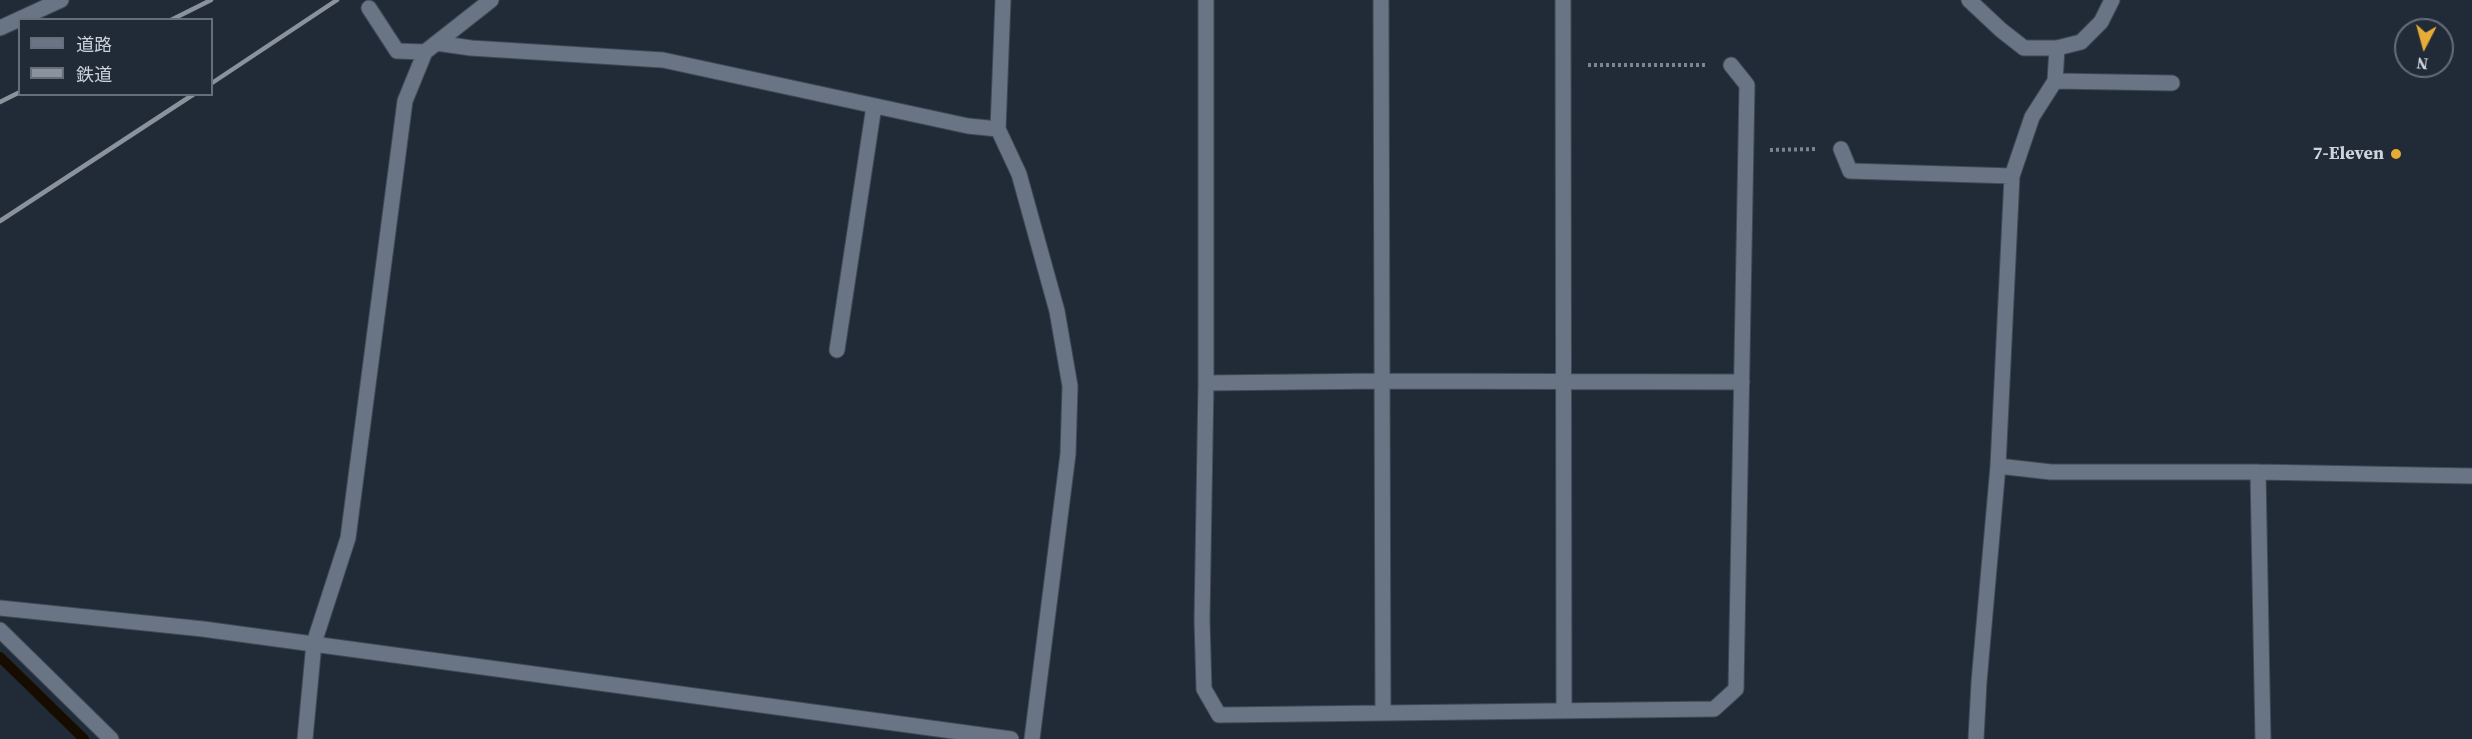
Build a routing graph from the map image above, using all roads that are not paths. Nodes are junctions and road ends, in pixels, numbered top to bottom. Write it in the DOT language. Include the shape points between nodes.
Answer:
graph roads {
  1 [pos="61,0"];
  2 [pos="491,0"];
  3 [pos="1003,0"];
  4 [pos="1206,0"];
  5 [pos="1381,0"];
  6 [pos="1563,0"];
  7 [pos="1969,0"];
  8 [pos="2112,0"];
  9 [pos="369,8"];
  10 [pos="22,18"];
  11 [pos="18,20"];
  12 [pos="0,28"];
  13 [pos="430,47"];
  14 [pos="2057,48"];
  15 [pos="1731,65"];
  16 [pos="2055,81"];
  17 [pos="2172,83"];
  18 [pos="873,106"];
  19 [pos="998,129"];
  20 [pos="1841,149"];
  21 [pos="2012,176"];
  22 [pos="837,350"];
  23 [pos="1564,380"];
  24 [pos="1383,381"];
  25 [pos="1742,382"];
  26 [pos="1206,383"];
  27 [pos="1998,466"];
  28 [pos="2258,472"];
  29 [pos="2472,476"];
  30 [pos="0,609"];
  31 [pos="0,630"];
  32 [pos="314,643"];
  33 [pos="1564,711"];
  34 [pos="1383,713"];
  35 [pos="111,739"];
  36 [pos="305,739"];
  37 [pos="1011,739"];
  38 [pos="1032,739"];
  39 [pos="1976,739"];
  40 [pos="2263,739"];
  1 -- 10 [label="street"];
  2 -- 13 [label="street"];
  3 -- 19 [label="street"];
  4 -- 26 [label="street"];
  5 -- 24 [label="street"];
  6 -- 23 [label="street"];
  7 -- 14 [label="street" via="2024,48"];
  8 -- 14 [label="street" via="2102,22 2081,42"];
  9 -- 13 [label="street" via="397,51"];
  11 -- 12 [label="street"];
  13 -- 18 [label="street" via="663,60"];
  13 -- 32 [label="street" via="405,101 348,538"];
  14 -- 16 [label="street"];
  15 -- 25 [label="street" via="1748,86"];
  16 -- 17 [label="street"];
  16 -- 21 [label="street" via="2032,117"];
  18 -- 19 [label="street"];
  18 -- 22 [label="street"];
  19 -- 38 [label="street" via="1019,174 1035,231 1057,311 1070,386 1068,454"];
  20 -- 21 [label="street" via="1850,171"];
  21 -- 27 [label="street"];
  23 -- 24 [label="street"];
  23 -- 25 [label="street"];
  23 -- 33 [label="street"];
  24 -- 26 [label="street"];
  24 -- 34 [label="street"];
  25 -- 33 [label="street" via="1736,688 1714,709"];
  26 -- 34 [label="street" via="1204,689 1219,715"];
  27 -- 28 [label="street" via="2051,472"];
  27 -- 39 [label="street"];
  28 -- 29 [label="street"];
  28 -- 40 [label="street"];
  30 -- 32 [label="street"];
  31 -- 35 [label="street"];
  32 -- 36 [label="street"];
  32 -- 37 [label="street"];
  33 -- 34 [label="street"];
}
